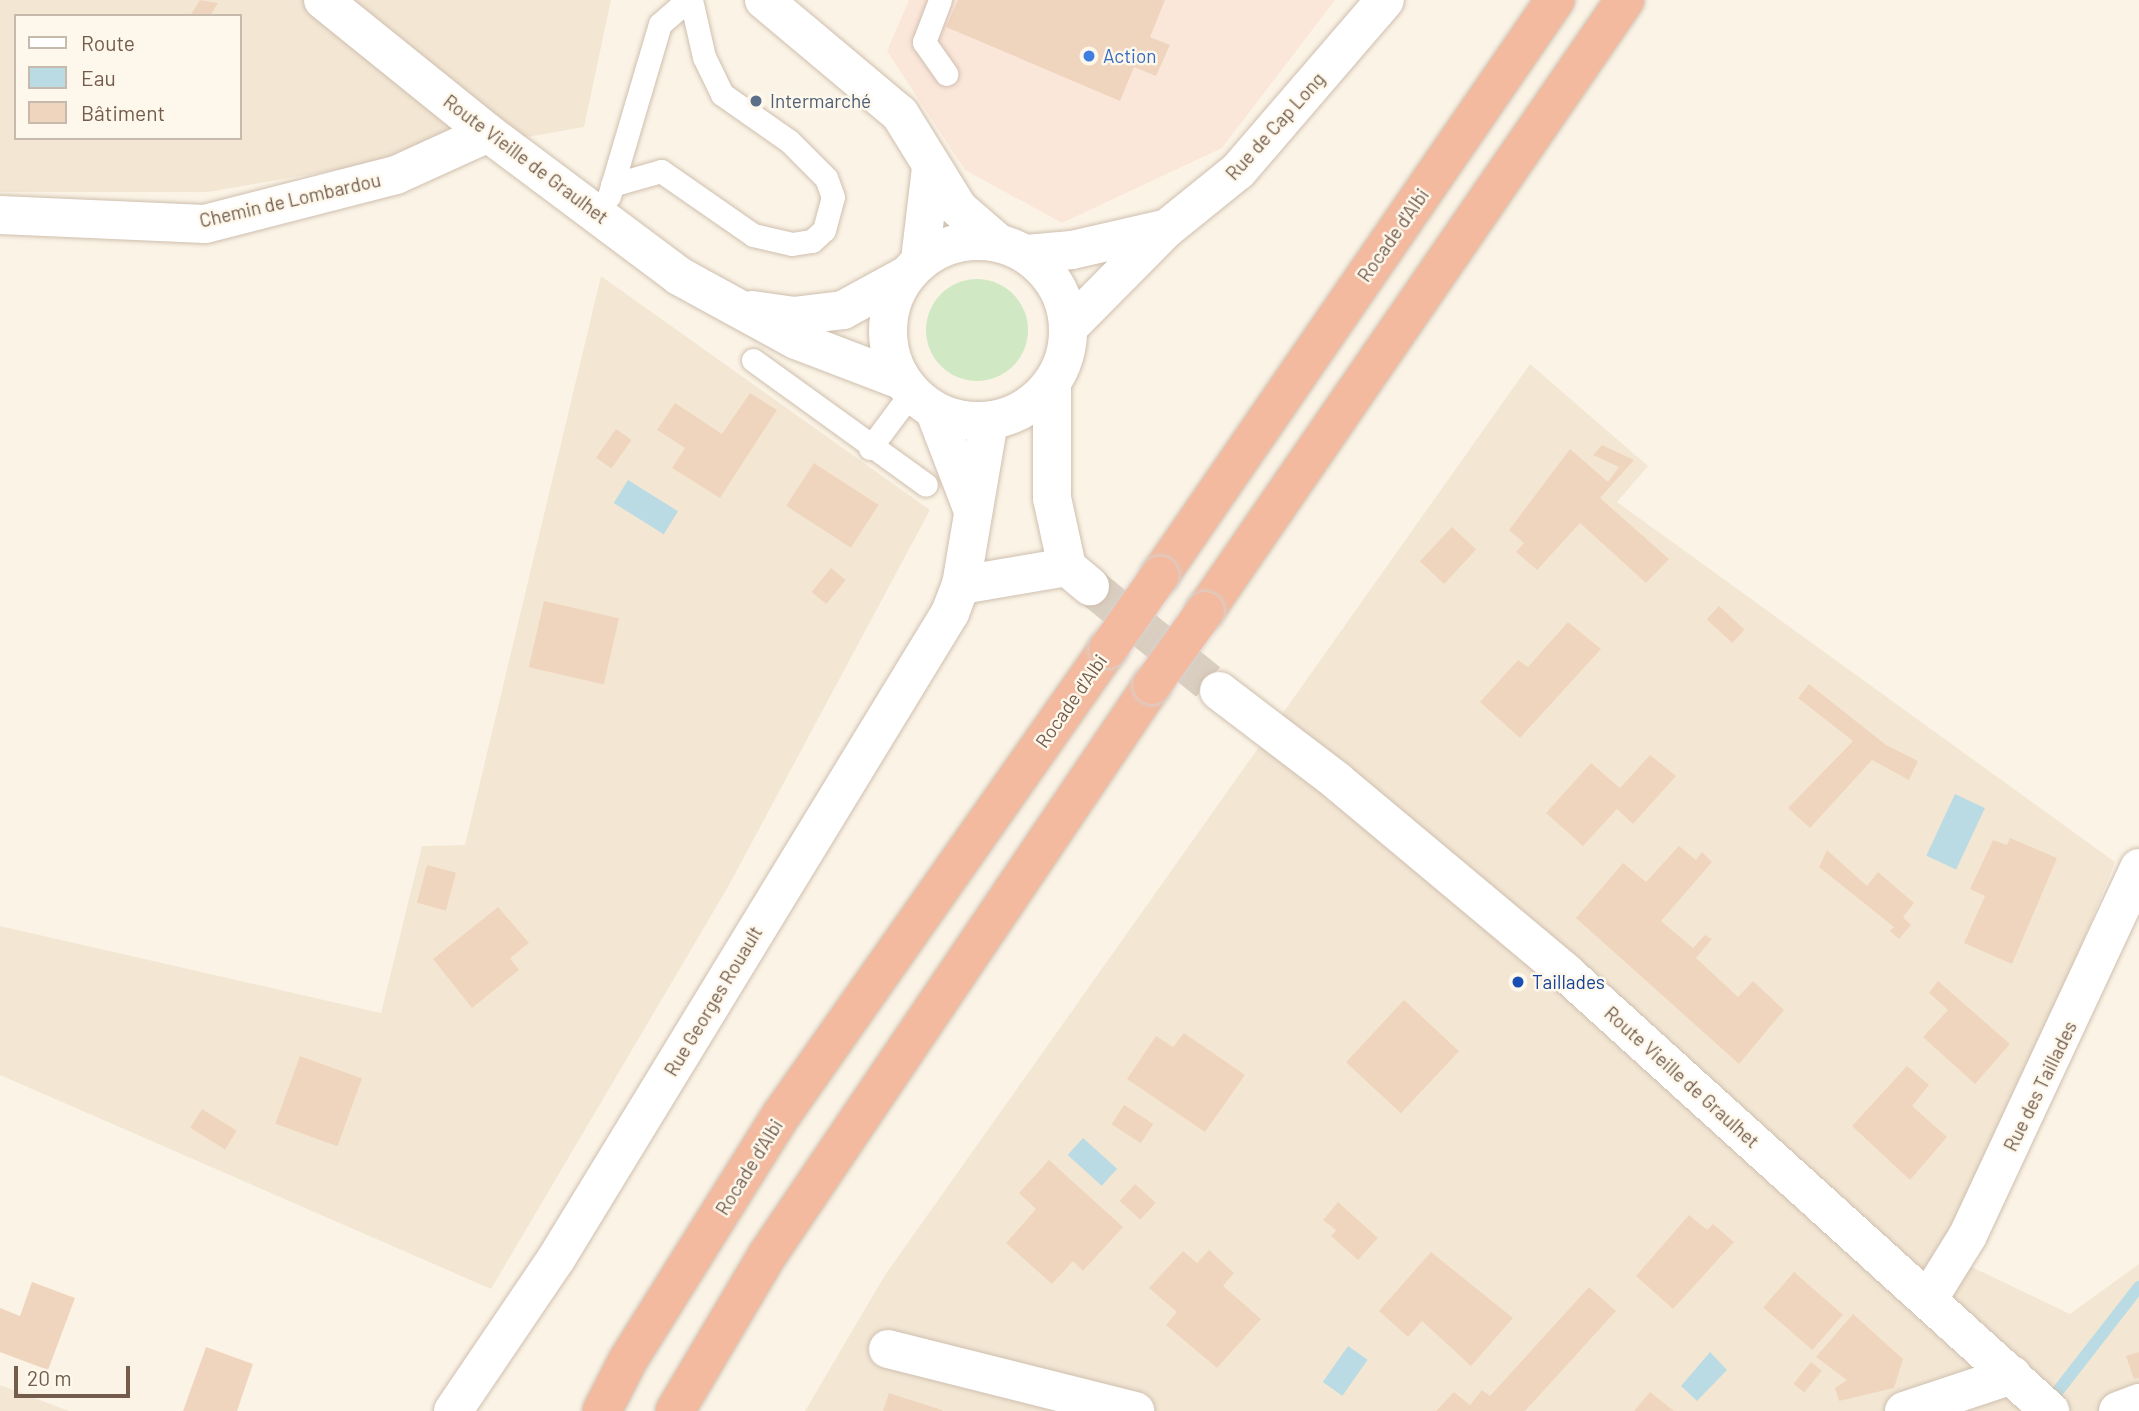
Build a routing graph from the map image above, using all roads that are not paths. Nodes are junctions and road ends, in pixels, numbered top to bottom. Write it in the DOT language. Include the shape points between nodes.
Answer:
graph roads {
  1 [pos="323,0"];
  2 [pos="690,0"];
  3 [pos="764,0"];
  4 [pos="940,0"];
  5 [pos="1555,0"];
  6 [pos="1625,0"];
  7 [pos="1382,4"];
  8 [pos="946,74"];
  9 [pos="488,133"];
  10 [pos="931,168"];
  11 [pos="608,200"];
  12 [pos="0,215"];
  13 [pos="1166,229"];
  14 [pos="1011,248"];
  15 [pos="912,268"];
  16 [pos="736,308"];
  17 [pos="1069,327"];
  18 [pos="753,360"];
  19 [pos="1052,383"];
  20 [pos="915,395"];
  21 [pos="999,419"];
  22 [pos="870,448"];
  23 [pos="926,485"];
  24 [pos="1052,498"];
  25 [pos="974,513"];
  26 [pos="961,585"];
  27 [pos="1219,691"];
  28 [pos="2139,868"];
  29 [pos="1930,1298"];
  30 [pos="888,1349"];
  31 [pos="2033,1395"];
  32 [pos="2139,1403"];
  33 [pos="1119,1409"];
  34 [pos="453,1411"];
  35 [pos="602,1411"];
  36 [pos="675,1411"];
  37 [pos="1904,1411"];
  38 [pos="2118,1411"];
  1 -- 9 [label="street, Route Vieille de Graulhet"];
  2 -- 11 [label="lane" via="660,24"];
  2 -- 11 [label="lane" via="704,57 722,94 789,141 826,178 833,197 824,230 812,241 792,244 753,236 661,171"];
  3 -- 10 [label="street" via="900,114"];
  4 -- 8 [label="lane" via="924,41"];
  5 -- 35 [label="highway, Rocade d'Albi, bridge" via="782,1114 628,1360"];
  6 -- 36 [label="highway, bridge" via="1152,685 768,1254"];
  7 -- 13 [label="street, Rue de Cap Long" via="1238,171"];
  9 -- 11 [label="street, Route Vieille de Graulhet"];
  9 -- 12 [label="street, Chemin de Lombardou" via="396,175 205,224"];
  10 -- 14 [label="street" via="958,208"];
  10 -- 15 [label="street"];
  11 -- 16 [label="street, Route Vieille de Graulhet" via="679,276"];
  13 -- 14 [label="street, Rue de Cap Long" via="1072,250"];
  13 -- 17 [label="street, Rue de Cap Long"];
  14 -- 15 [label="street" via="956,242"];
  14 -- 17 [label="street" via="1048,273 1063,298"];
  15 -- 16 [label="street, Route Vieille de Graulhet" via="844,310 793,316"];
  15 -- 20 [label="street" via="889,309 887,346"];
  16 -- 20 [label="street, Route Vieille de Graulhet"];
  17 -- 19 [label="street" via="1066,356"];
  18 -- 22 [label="lane"];
  19 -- 21 [label="street" via="1033,403"];
  19 -- 24 [label="street"];
  20 -- 21 [label="street" via="961,421"];
  20 -- 22 [label="lane"];
  20 -- 25 [label="street"];
  21 -- 24 [label="street"];
  21 -- 25 [label="street, Rue Georges Rouault"];
  22 -- 23 [label="lane"];
  24 -- 26 [label="street" via="1078,576"];
  25 -- 26 [label="street, Rue Georges Rouault"];
  26 -- 34 [label="street, Rue Georges Rouault" via="950,613 556,1259"];
  27 -- 29 [label="street, Route Vieille de Graulhet" via="1337,781 1564,971"];
  28 -- 29 [label="street, Rue des Taillades" via="1968,1235"];
  29 -- 31 [label="street, Route Vieille de Graulhet"];
  30 -- 33 [label="street"];
  31 -- 37 [label="street"];
  32 -- 38 [label="street"];
}
